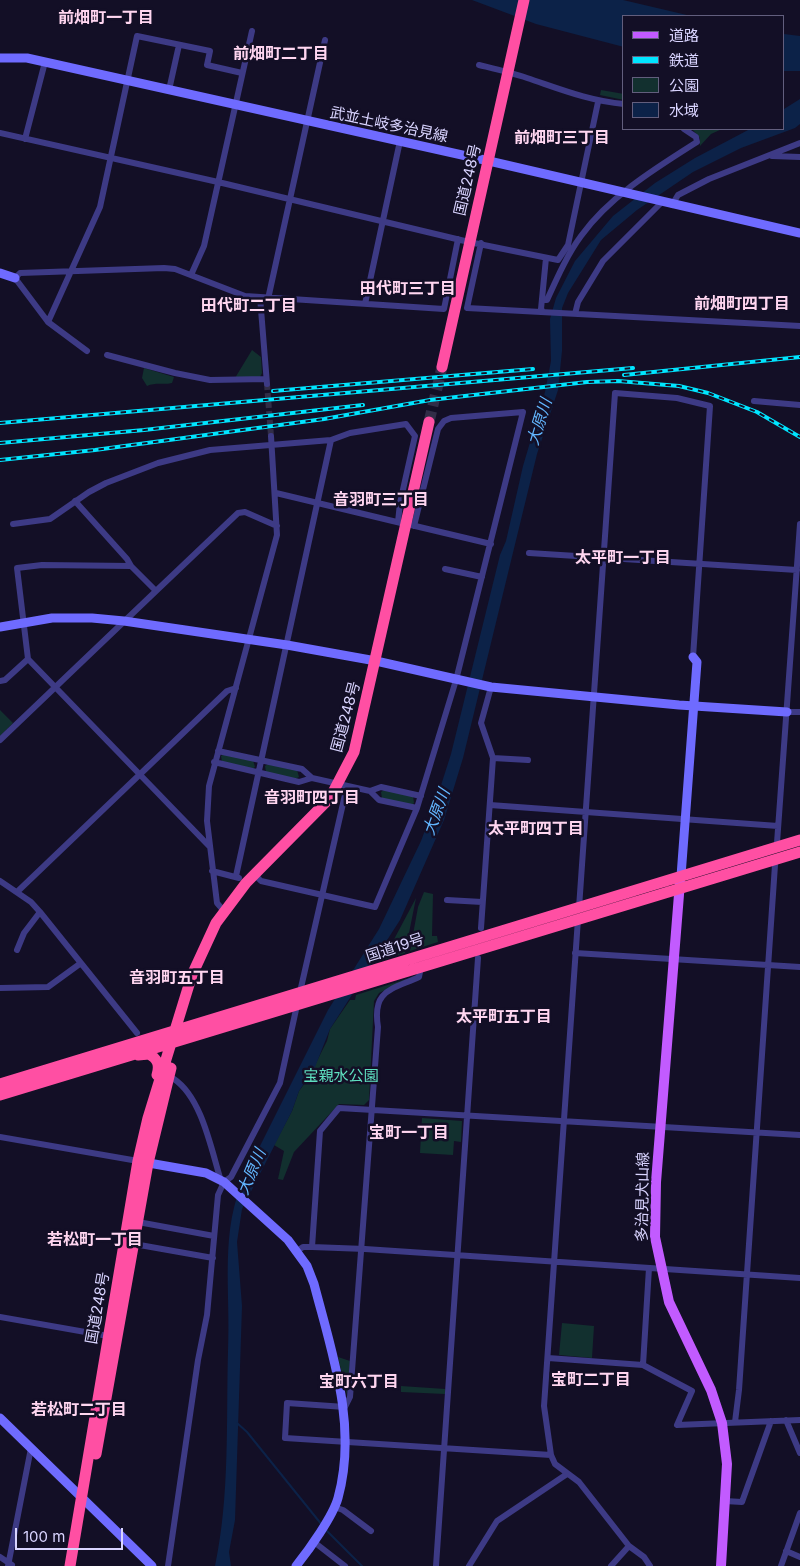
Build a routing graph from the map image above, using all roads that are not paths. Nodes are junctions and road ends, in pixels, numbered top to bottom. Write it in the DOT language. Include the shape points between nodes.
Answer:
graph roads {
  1 [pos="524,0"];
  2 [pos="252,31"];
  3 [pos="325,40"];
  4 [pos="179,45"];
  5 [pos="0,58"];
  6 [pos="45,62"];
  7 [pos="479,65"];
  8 [pos="509,70"];
  9 [pos="242,73"];
  10 [pos="126,80"];
  11 [pos="169,90"];
  12 [pos="598,102"];
  13 [pos="622,104"];
  14 [pos="235,105"];
  15 [pos="306,121"];
  16 [pos="686,130"];
  17 [pos="0,133"];
  18 [pos="25,139"];
  19 [pos="400,141"];
  20 [pos="800,144"];
  21 [pos="766,156"];
  22 [pos="800,157"];
  23 [pos="110,158"];
  24 [pos="489,161"];
  25 [pos="218,182"];
  26 [pos="580,184"];
  27 [pos="626,193"];
  28 [pos="289,199"];
  29 [pos="660,202"];
  30 [pos="672,205"];
  31 [pos="383,222"];
  32 [pos="800,233"];
  33 [pos="463,240"];
  34 [pos="481,243"];
  35 [pos="546,258"];
  36 [pos="71,270"];
  37 [pos="0,273"];
  38 [pos="191,275"];
  39 [pos="15,278"];
  40 [pos="264,298"];
  41 [pos="542,300"];
  42 [pos="365,304"];
  43 [pos="545,312"];
  44 [pos="575,314"];
  45 [pos="48,322"];
  46 [pos="800,326"];
  47 [pos="87,351"];
  48 [pos="107,354"];
  49 [pos="442,367"];
  50 [pos="754,401"];
  51 [pos="800,404"];
  52 [pos="429,422"];
  53 [pos="271,436"];
  54 [pos="331,440"];
  55 [pos="272,446"];
  56 [pos="276,493"];
  57 [pos="74,501"];
  58 [pos="318,503"];
  59 [pos="13,524"];
  60 [pos="407,524"];
  61 [pos="800,524"];
  62 [pos="277,526"];
  63 [pos="491,544"];
  64 [pos="529,554"];
  65 [pos="604,558"];
  66 [pos="700,564"];
  67 [pos="131,566"];
  68 [pos="445,568"];
  69 [pos="797,570"];
  70 [pos="482,577"];
  71 [pos="156,591"];
  72 [pos="124,621"];
  73 [pos="24,623"];
  74 [pos="0,627"];
  75 [pos="249,638"];
  76 [pos="287,644"];
  77 [pos="693,657"];
  78 [pos="28,659"];
  79 [pos="376,661"];
  80 [pos="457,680"];
  81 [pos="0,681"];
  82 [pos="56,687"];
  83 [pos="489,687"];
  84 [pos="236,688"];
  85 [pos="594,698"];
  86 [pos="694,706"];
  87 [pos="787,712"];
  88 [pos="800,712"];
  89 [pos="0,740"];
  90 [pos="218,751"];
  91 [pos="493,758"];
  92 [pos="262,760"];
  93 [pos="528,760"];
  94 [pos="214,762"];
  95 [pos="259,773"];
  96 [pos="140,775"];
  97 [pos="312,778"];
  98 [pos="343,785"];
  99 [pos="370,791"];
  100 [pos="420,796"];
  101 [pos="490,805"];
  102 [pos="417,808"];
  103 [pos="585,813"];
  104 [pos="685,820"];
  105 [pos="778,826"];
  106 [pos="800,840"];
  107 [pos="777,843"];
  108 [pos="210,847"];
  109 [pos="800,852"];
  110 [pos="775,865"];
  111 [pos="212,871"];
  112 [pos="254,874"];
  113 [pos="681,876"];
  114 [pos="241,879"];
  115 [pos="0,881"];
  116 [pos="679,889"];
  117 [pos="17,892"];
  118 [pos="322,896"];
  119 [pos="447,900"];
  120 [pos="482,902"];
  121 [pos="224,911"];
  122 [pos="40,912"];
  123 [pos="578,914"];
  124 [pos="481,928"];
  125 [pos="17,950"];
  126 [pos="575,953"];
  127 [pos="478,958"];
  128 [pos="675,960"];
  129 [pos="81,962"];
  130 [pos="767,965"];
  131 [pos="421,966"];
  132 [pos="800,968"];
  133 [pos="0,988"];
  134 [pos="275,1006"];
  135 [pos="138,1033"];
  136 [pos="176,1036"];
  137 [pos="131,1055"];
  138 [pos="174,1079"];
  139 [pos="0,1084"];
  140 [pos="0,1095"];
  141 [pos="371,1110"];
  142 [pos="467,1116"];
  143 [pos="148,1118"];
  144 [pos="563,1122"];
  145 [pos="661,1128"];
  146 [pos="756,1133"];
  147 [pos="800,1135"];
  148 [pos="0,1137"];
  149 [pos="143,1162"];
  150 [pos="225,1183"];
  151 [pos="138,1222"];
  152 [pos="214,1236"];
  153 [pos="134,1244"];
  154 [pos="312,1247"];
  155 [pos="361,1250"];
  156 [pos="297,1251"];
  157 [pos="457,1256"];
  158 [pos="213,1258"];
  159 [pos="554,1262"];
  160 [pos="649,1268"];
  161 [pos="660,1269"];
  162 [pos="747,1274"];
  163 [pos="800,1278"];
  164 [pos="0,1316"];
  165 [pos="108,1336"];
  166 [pos="548,1358"];
  167 [pos="643,1365"];
  168 [pos="344,1407"];
  169 [pos="0,1418"];
  170 [pos="786,1420"];
  171 [pos="800,1420"];
  172 [pos="771,1421"];
  173 [pos="735,1422"];
  174 [pos="722,1423"];
  175 [pos="346,1442"];
  176 [pos="30,1448"];
  177 [pos="445,1448"];
  178 [pos="800,1453"];
  179 [pos="551,1455"];
  180 [pos="567,1474"];
  181 [pos="84,1501"];
  182 [pos="725,1501"];
  183 [pos="334,1507"];
  184 [pos="800,1513"];
  185 [pos="371,1531"];
  186 [pos="314,1542"];
  187 [pos="630,1546"];
  188 [pos="786,1551"];
  189 [pos="0,1557"];
  190 [pos="800,1557"];
  191 [pos="11,1565"];
  192 [pos="70,1566"];
  193 [pos="78,1566"];
  194 [pos="152,1566"];
  195 [pos="168,1566"];
  196 [pos="296,1566"];
  197 [pos="345,1566"];
  198 [pos="436,1566"];
  199 [pos="469,1566"];
  200 [pos="611,1566"];
  201 [pos="650,1566"];
  202 [pos="721,1566"];
  203 [pos="781,1566"];
  1 -- 8 [label="highway, 国道248号"];
  2 -- 9 [label="street"];
  3 -- 15 [label="street"];
  4 -- 9 [label="street" via="210,52 206,65"];
  4 -- 10 [label="street" via="136,36"];
  4 -- 11 [label="street"];
  5 -- 6 [label="street, 武並土岐多治見線"];
  6 -- 10 [label="street, 武並土岐多治見線"];
  6 -- 18 [label="street"];
  7 -- 8 [label="street"];
  8 -- 12 [label="street"];
  8 -- 24 [label="highway, 国道248号"];
  9 -- 14 [label="street"];
  10 -- 11 [label="street, 武並土岐多治見線"];
  10 -- 23 [label="street"];
  11 -- 14 [label="street, 武並土岐多治見線"];
  12 -- 13 [label="street"];
  12 -- 26 [label="street"];
  14 -- 15 [label="street, 武並土岐多治見線"];
  14 -- 25 [label="street"];
  15 -- 19 [label="street, 武並土岐多治見線"];
  15 -- 28 [label="street"];
  16 -- 27 [label="street" via="696,137 696,142 649,172"];
  17 -- 18 [label="street"];
  18 -- 23 [label="street"];
  19 -- 24 [label="street, 武並土岐多治見線"];
  19 -- 31 [label="street"];
  20 -- 21 [label="street"];
  21 -- 22 [label="street"];
  21 -- 30 [label="street" via="678,194"];
  23 -- 25 [label="street"];
  23 -- 36 [label="street" via="100,207"];
  24 -- 26 [label="street, 武並土岐多治見線"];
  24 -- 33 [label="highway, 国道248号"];
  25 -- 28 [label="street"];
  25 -- 38 [label="street" via="204,246"];
  26 -- 27 [label="street, 武並土岐多治見線"];
  26 -- 35 [label="street" via="568,245 558,260"];
  27 -- 29 [label="street, 武並土岐多治見線"];
  27 -- 41 [label="street" via="582,235 566,258 547,300"];
  28 -- 31 [label="street"];
  28 -- 40 [label="street"];
  29 -- 30 [label="street, 武並土岐多治見線"];
  29 -- 44 [label="street" via="603,261 578,302"];
  30 -- 32 [label="street, 武並土岐多治見線"];
  31 -- 33 [label="street"];
  31 -- 42 [label="street"];
  33 -- 34 [label="street"];
  33 -- 42 [label="street" via="444,309"];
  33 -- 49 [label="highway, 国道248号"];
  34 -- 35 [label="street"];
  34 -- 43 [label="street" via="467,308"];
  35 -- 41 [label="street"];
  36 -- 38 [label="street" via="164,268"];
  36 -- 39 [label="street" via="30,271"];
  36 -- 45 [label="street"];
  37 -- 39 [label="street"];
  38 -- 40 [label="street" via="245,296"];
  39 -- 45 [label="street"];
  40 -- 42 [label="street"];
  40 -- 48 [label="street" via="266,381 210,380"];
  41 -- 43 [label="street"];
  43 -- 44 [label="street"];
  44 -- 46 [label="street"];
  45 -- 47 [label="street"];
  50 -- 51 [label="street"];
  52 -- 60 [label="highway, 国道248号"];
  53 -- 55 [label="street"];
  54 -- 55 [label="street"];
  54 -- 58 [label="street"];
  54 -- 60 [label="street" via="350,433 406,424 415,436 400,503"];
  55 -- 56 [label="street"];
  55 -- 57 [label="street" via="210,450 158,463 106,483"];
  56 -- 58 [label="street"];
  56 -- 62 [label="street"];
  57 -- 59 [label="street" via="50,519"];
  57 -- 67 [label="street"];
  58 -- 60 [label="street"];
  58 -- 76 [label="street"];
  60 -- 63 [label="street"];
  60 -- 63 [label="street" via="438,429 444,421 523,412"];
  60 -- 79 [label="highway, 国道248号"];
  61 -- 69 [label="street"];
  62 -- 71 [label="street" via="245,512 238,513"];
  62 -- 75 [label="street"];
  63 -- 70 [label="street"];
  64 -- 65 [label="street"];
  65 -- 66 [label="street"];
  65 -- 66 [label="street" via="615,393 629,393 677,398 710,406"];
  65 -- 85 [label="street"];
  66 -- 69 [label="street"];
  66 -- 77 [label="street"];
  67 -- 71 [label="street"];
  67 -- 73 [label="street" via="42,565 17,568"];
  68 -- 70 [label="street"];
  69 -- 87 [label="street"];
  70 -- 80 [label="street"];
  71 -- 72 [label="street"];
  72 -- 73 [label="street" via="52,618"];
  72 -- 75 [label="street"];
  72 -- 82 [label="street"];
  73 -- 74 [label="street"];
  73 -- 78 [label="street"];
  75 -- 76 [label="street"];
  75 -- 84 [label="street"];
  76 -- 79 [label="street"];
  76 -- 92 [label="street"];
  77 -- 86 [label="street" via="697,662"];
  78 -- 81 [label="street"];
  78 -- 82 [label="street"];
  79 -- 80 [label="street"];
  79 -- 98 [label="highway, 国道248号"];
  80 -- 83 [label="street"];
  80 -- 100 [label="street"];
  82 -- 89 [label="street"];
  82 -- 96 [label="street"];
  83 -- 85 [label="street"];
  83 -- 91 [label="street" via="481,723"];
  84 -- 90 [label="street"];
  84 -- 96 [label="street" via="227,691"];
  85 -- 86 [label="street"];
  85 -- 103 [label="street"];
  86 -- 87 [label="street"];
  86 -- 104 [label="street"];
  87 -- 88 [label="street"];
  87 -- 105 [label="street"];
  90 -- 92 [label="street"];
  90 -- 94 [label="street"];
  91 -- 93 [label="street"];
  91 -- 101 [label="street"];
  92 -- 95 [label="street"];
  92 -- 97 [label="street" via="302,769"];
  94 -- 95 [label="street"];
  94 -- 108 [label="street" via="206,821"];
  95 -- 97 [label="street" via="298,782"];
  95 -- 114 [label="street"];
  96 -- 108 [label="street"];
  96 -- 117 [label="street"];
  97 -- 98 [label="street"];
  98 -- 99 [label="street"];
  98 -- 112 [label="highway, 国道248号"];
  98 -- 118 [label="street"];
  99 -- 100 [label="street" via="381,787"];
  99 -- 102 [label="street" via="379,800"];
  100 -- 102 [label="street"];
  101 -- 103 [label="street"];
  101 -- 120 [label="street"];
  102 -- 118 [label="street" via="375,907"];
  103 -- 104 [label="street"];
  103 -- 123 [label="street"];
  104 -- 105 [label="street"];
  104 -- 113 [label="street"];
  105 -- 107 [label="street"];
  106 -- 113 [label="highway, 国道19号"];
  108 -- 111 [label="street"];
  109 -- 116 [label="highway, 国道19号"];
  110 -- 130 [label="street"];
  111 -- 114 [label="street"];
  111 -- 121 [label="street" via="217,903"];
  112 -- 114 [label="highway, 国道248号"];
  112 -- 118 [label="street" via="261,881"];
  113 -- 116 [label="main road, 多治見犬山線"];
  113 -- 123 [label="highway, 国道19号"];
  114 -- 121 [label="highway, 国道248号"];
  115 -- 117 [label="street"];
  116 -- 123 [label="highway, 国道19号"];
  116 -- 128 [label="main road, 多治見犬山線"];
  117 -- 122 [label="street"];
  118 -- 150 [label="street" via="280,1083"];
  119 -- 120 [label="street"];
  120 -- 124 [label="street"];
  121 -- 136 [label="highway, 国道248号" via="195,972"];
  122 -- 125 [label="street" via="24,933"];
  122 -- 129 [label="street"];
  123 -- 126 [label="street"];
  123 -- 131 [label="highway, 国道19号"];
  123 -- 134 [label="highway, 国道19号" via="377,970"];
  126 -- 128 [label="street"];
  126 -- 144 [label="street"];
  127 -- 142 [label="street"];
  128 -- 130 [label="street"];
  128 -- 145 [label="main road, 多治見犬山線"];
  129 -- 133 [label="street" via="53,985"];
  129 -- 135 [label="street"];
  130 -- 132 [label="street"];
  130 -- 146 [label="street"];
  131 -- 134 [label="highway, 国道19号"];
  131 -- 141 [label="street" via="419,977 384,992 377,1003"];
  134 -- 136 [label="highway, 国道19号"];
  136 -- 137 [label="highway, 国道19号"];
  136 -- 139 [label="highway, 国道19号"];
  136 -- 143 [label="highway, 国道248号"];
  136 -- 149 [label="highway, 国道248号"];
  137 -- 140 [label="highway, 国道19号"];
  137 -- 143 [label="highway" via="148,1054 158,1064"];
  138 -- 150 [label="street" via="195,1103"];
  141 -- 142 [label="street"];
  141 -- 154 [label="street" via="339,1108 320,1131"];
  141 -- 155 [label="street"];
  142 -- 144 [label="street"];
  142 -- 157 [label="street"];
  143 -- 149 [label="highway, 国道248号"];
  144 -- 145 [label="street"];
  144 -- 159 [label="street"];
  145 -- 146 [label="street"];
  145 -- 161 [label="main road, 多治見犬山線" via="655,1237"];
  146 -- 147 [label="street"];
  146 -- 162 [label="street"];
  148 -- 149 [label="street"];
  149 -- 150 [label="street" via="206,1173"];
  149 -- 151 [label="highway, 国道248号"];
  149 -- 165 [label="highway, 国道248号"];
  150 -- 152 [label="street" via="218,1195"];
  150 -- 156 [label="street"];
  151 -- 152 [label="street"];
  151 -- 153 [label="highway, 国道248号"];
  152 -- 158 [label="street"];
  153 -- 158 [label="street"];
  153 -- 181 [label="highway, 国道248号"];
  154 -- 155 [label="street"];
  154 -- 156 [label="street"];
  155 -- 157 [label="street"];
  155 -- 168 [label="street" via="350,1396"];
  156 -- 168 [label="street" via="314,1284"];
  157 -- 159 [label="street"];
  157 -- 177 [label="street"];
  158 -- 195 [label="street" via="208,1315 198,1360"];
  159 -- 160 [label="street"];
  159 -- 166 [label="street"];
  160 -- 161 [label="street"];
  160 -- 167 [label="street"];
  161 -- 162 [label="street"];
  161 -- 174 [label="main road, 多治見犬山線" via="669,1302 711,1390"];
  162 -- 163 [label="street"];
  162 -- 173 [label="street"];
  164 -- 165 [label="street"];
  165 -- 181 [label="highway, 国道248号"];
  166 -- 167 [label="street"];
  166 -- 179 [label="street" via="544,1406"];
  167 -- 174 [label="street" via="692,1390 676,1425"];
  168 -- 175 [label="street"];
  168 -- 175 [label="street" via="287,1403 285,1438"];
  169 -- 176 [label="street"];
  170 -- 171 [label="street"];
  170 -- 172 [label="street"];
  170 -- 178 [label="street"];
  172 -- 173 [label="street"];
  172 -- 182 [label="street" via="742,1502"];
  173 -- 174 [label="street"];
  174 -- 182 [label="main road, 多治見犬山線" via="727,1464"];
  175 -- 177 [label="street"];
  175 -- 183 [label="street"];
  176 -- 181 [label="street"];
  176 -- 191 [label="street"];
  177 -- 179 [label="street"];
  177 -- 198 [label="street"];
  179 -- 180 [label="street" via="555,1464"];
  180 -- 187 [label="street" via="591,1495"];
  180 -- 199 [label="street" via="497,1521"];
  181 -- 192 [label="highway, 国道248号"];
  181 -- 193 [label="highway, 国道248号"];
  181 -- 194 [label="street"];
  182 -- 202 [label="main road, 多治見犬山線"];
  183 -- 185 [label="street"];
  183 -- 186 [label="street"];
  184 -- 188 [label="street"];
  186 -- 196 [label="street"];
  186 -- 197 [label="street"];
  187 -- 200 [label="street"];
  187 -- 201 [label="street"];
  188 -- 190 [label="street"];
  188 -- 203 [label="street"];
  189 -- 191 [label="street"];
}
